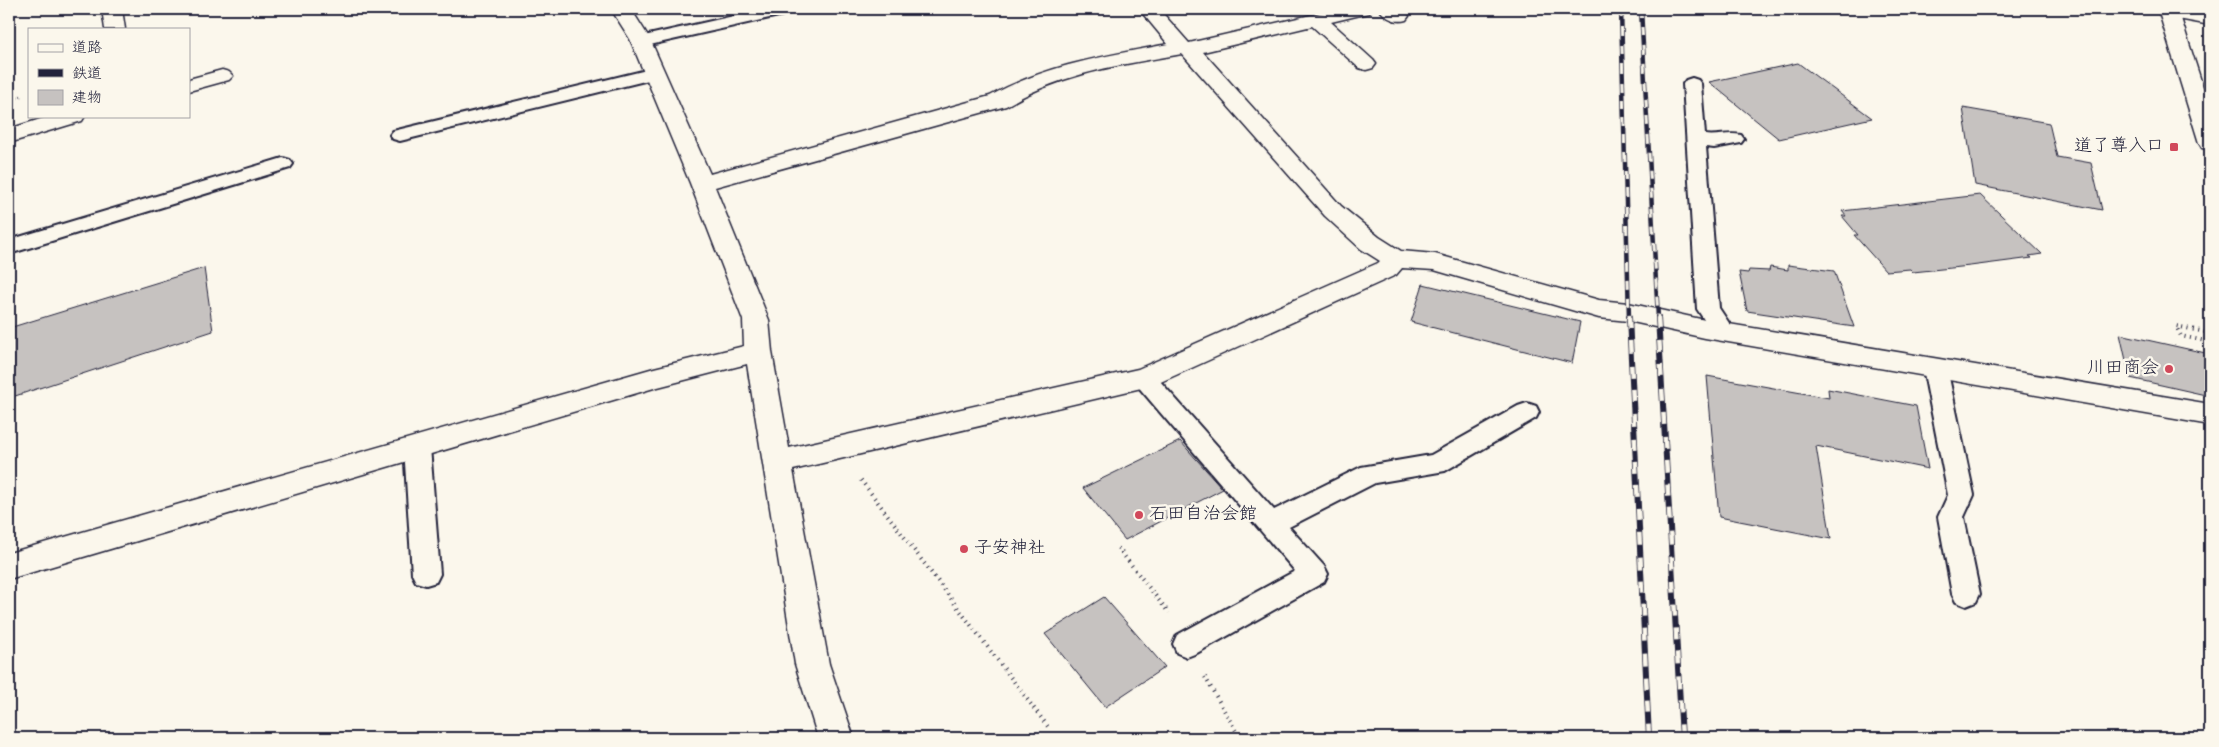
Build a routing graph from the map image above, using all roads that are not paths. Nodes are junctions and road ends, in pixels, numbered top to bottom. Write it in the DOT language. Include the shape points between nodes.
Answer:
graph roads {
  1 [pos="112,9"];
  2 [pos="621,9"];
  3 [pos="786,9"];
  4 [pos="1149,9"];
  5 [pos="1362,9"];
  6 [pos="2168,11"];
  7 [pos="1317,20"];
  8 [pos="2210,20"];
  9 [pos="115,28"];
  10 [pos="641,42"];
  11 [pos="1185,48"];
  12 [pos="1366,64"];
  13 [pos="655,73"];
  14 [pos="222,76"];
  15 [pos="1692,84"];
  16 [pos="190,85"];
  17 [pos="68,118"];
  18 [pos="400,135"];
  19 [pos="9,136"];
  20 [pos="1734,139"];
  21 [pos="1696,140"];
  22 [pos="2210,143"];
  23 [pos="283,164"];
  24 [pos="702,183"];
  25 [pos="9,247"];
  26 [pos="1395,259"];
  27 [pos="1724,332"];
  28 [pos="758,352"];
  29 [pos="1935,368"];
  30 [pos="1144,378"];
  31 [pos="1528,412"];
  32 [pos="2210,415"];
  33 [pos="417,447"];
  34 [pos="778,462"];
  35 [pos="1270,524"];
  36 [pos="9,566"];
  37 [pos="426,574"];
  38 [pos="1966,594"];
  39 [pos="1187,644"];
  40 [pos="836,738"];
  1 -- 9 [label="main road"];
  2 -- 10 [label="main road"];
  3 -- 10 [label="lane"];
  4 -- 11 [label="main road"];
  5 -- 7 [label="main road"];
  6 -- 8 [label="main road"];
  6 -- 22 [label="main road"];
  7 -- 11 [label="main road"];
  7 -- 12 [label="main road" via="1341,53"];
  10 -- 13 [label="main road"];
  11 -- 24 [label="main road" via="1064,70 1017,89 998,101"];
  11 -- 26 [label="main road" via="1333,211 1370,243"];
  13 -- 18 [label="lane"];
  13 -- 24 [label="main road"];
  14 -- 16 [label="main road"];
  15 -- 21 [label="lane"];
  17 -- 19 [label="main road"];
  20 -- 21 [label="lane"];
  21 -- 27 [label="lane" via="1708,308"];
  23 -- 25 [label="lane"];
  24 -- 28 [label="main road" via="756,320"];
  26 -- 27 [label="main road" via="1435,262 1599,309"];
  26 -- 30 [label="main road" via="1387,269"];
  27 -- 29 [label="main road"];
  28 -- 33 [label="main road" via="654,378"];
  28 -- 34 [label="main road"];
  29 -- 32 [label="main road"];
  29 -- 38 [label="lane" via="1961,495 1951,517"];
  30 -- 34 [label="main road"];
  30 -- 35 [label="lane"];
  31 -- 35 [label="lane" via="1436,464 1370,474"];
  33 -- 36 [label="main road"];
  33 -- 37 [label="lane"];
  34 -- 40 [label="main road" via="812,664"];
  35 -- 39 [label="lane" via="1314,574"];
}
